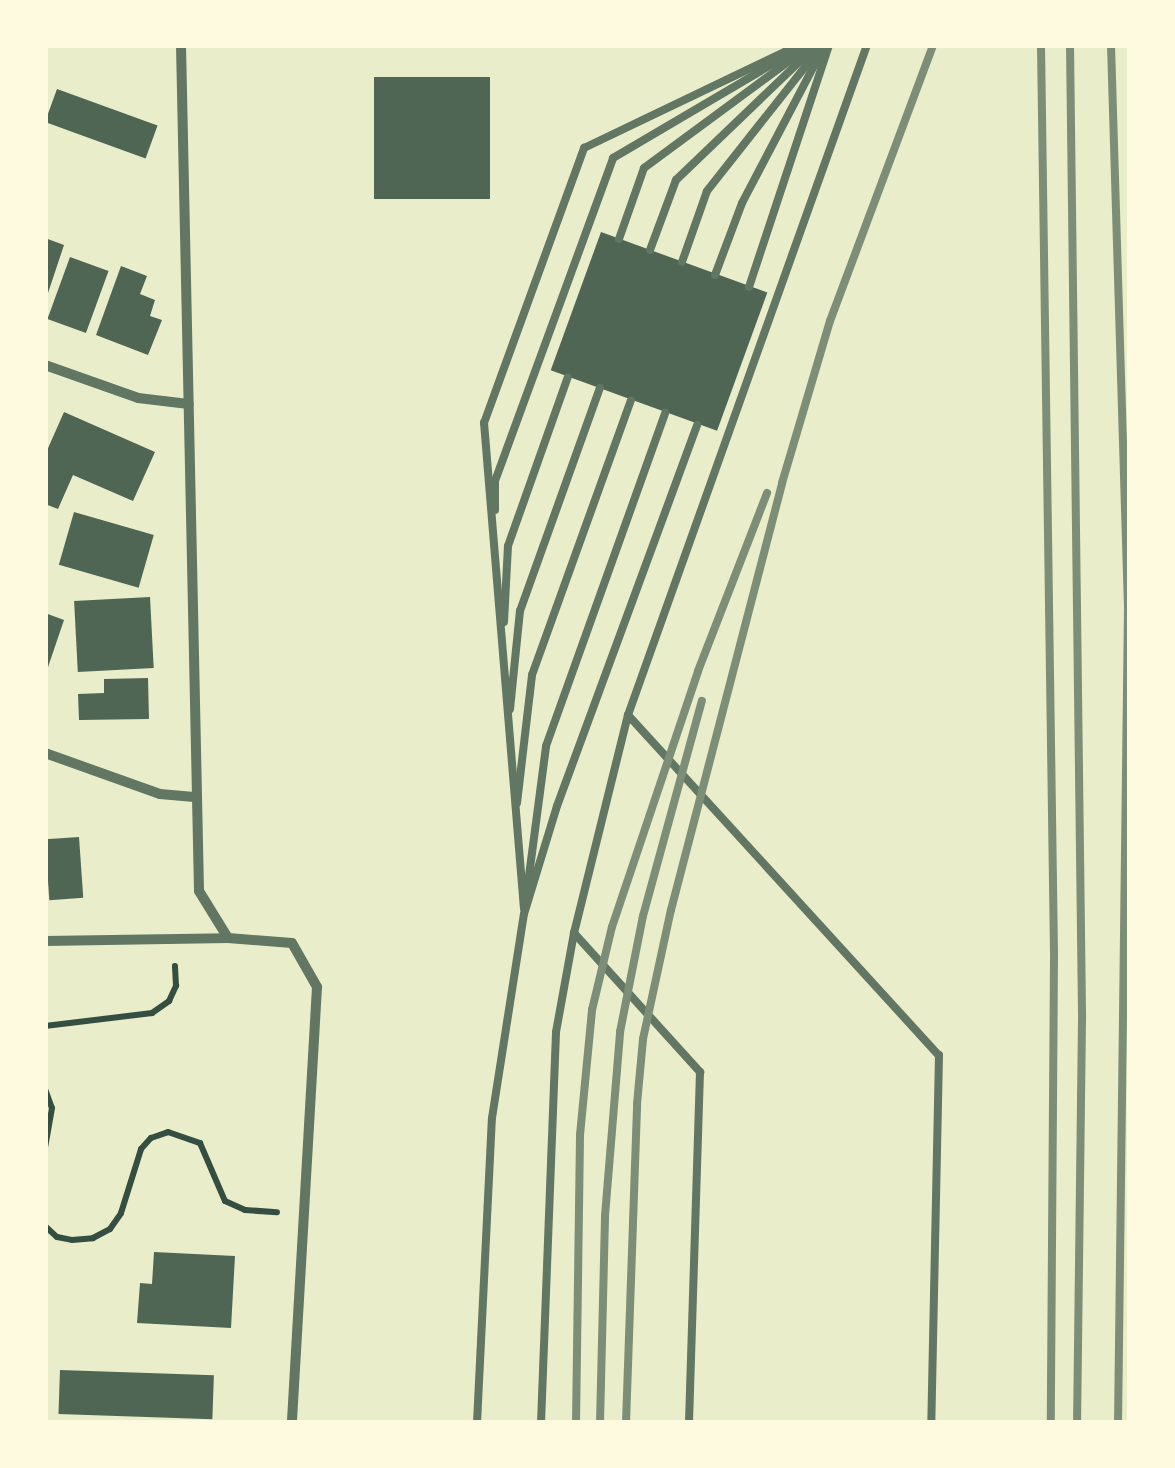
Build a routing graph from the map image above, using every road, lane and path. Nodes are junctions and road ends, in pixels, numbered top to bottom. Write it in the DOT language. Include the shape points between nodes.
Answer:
graph roads {
  1 [pos="815,45"];
  2 [pos="867,45"];
  3 [pos="184,46"];
  4 [pos="619,239"];
  5 [pos="650,250"];
  6 [pos="682,262"];
  7 [pos="716,275"];
  8 [pos="749,288"];
  9 [pos="45,364"];
  10 [pos="568,377"];
  11 [pos="600,388"];
  12 [pos="631,400"];
  13 [pos="189,404"];
  14 [pos="665,412"];
  15 [pos="698,425"];
  16 [pos="496,573"];
  17 [pos="502,654"];
  18 [pos="628,715"];
  19 [pos="508,734"];
  20 [pos="45,753"];
  21 [pos="197,797"];
  22 [pos="515,822"];
  23 [pos="524,914"];
  24 [pos="574,933"];
  25 [pos="228,938"];
  26 [pos="45,941"];
  27 [pos="175,966"];
  28 [pos="45,1026"];
  29 [pos="45,1089"];
  30 [pos="45,1146"];
  31 [pos="277,1212"];
  32 [pos="45,1226"];
  33 [pos="292,1423"];
  34 [pos="478,1423"];
  35 [pos="541,1423"];
  36 [pos="689,1423"];
  37 [pos="931,1423"];
  1 -- 4 [label="lane" via="644,168"];
  1 -- 5 [label="lane" via="676,180"];
  1 -- 6 [label="lane" via="707,191"];
  1 -- 7 [label="lane"];
  1 -- 8 [label="lane"];
  1 -- 16 [label="lane" via="613,158 495,482"];
  1 -- 16 [label="lane" via="584,148 484,423"];
  2 -- 18 [label="lane"];
  3 -- 13 [label="street"];
  9 -- 13 [label="street" via="138,398"];
  10 -- 17 [label="lane" via="508,546"];
  11 -- 19 [label="lane" via="520,611"];
  12 -- 22 [label="lane" via="532,675"];
  13 -- 21 [label="street"];
  14 -- 23 [label="lane" via="546,746"];
  15 -- 23 [label="lane" via="557,806"];
  16 -- 17 [label="lane"];
  17 -- 19 [label="lane"];
  18 -- 24 [label="lane"];
  18 -- 37 [label="lane" via="938,1054"];
  19 -- 22 [label="lane"];
  20 -- 21 [label="street" via="160,794"];
  21 -- 25 [label="street" via="199,892"];
  22 -- 23 [label="lane"];
  23 -- 34 [label="lane" via="492,1118"];
  24 -- 35 [label="lane" via="556,1032"];
  24 -- 36 [label="lane" via="700,1072"];
  25 -- 26 [label="street"];
  25 -- 33 [label="street" via="292,943 317,988"];
  27 -- 28 [label="path" via="170,1002 152,1013"];
  29 -- 30 [label="path" via="52,1108"];
  31 -- 32 [label="path" via="245,1210 225,1200 200,1143 168,1132 141,1149 110,1229 72,1240"];
}
